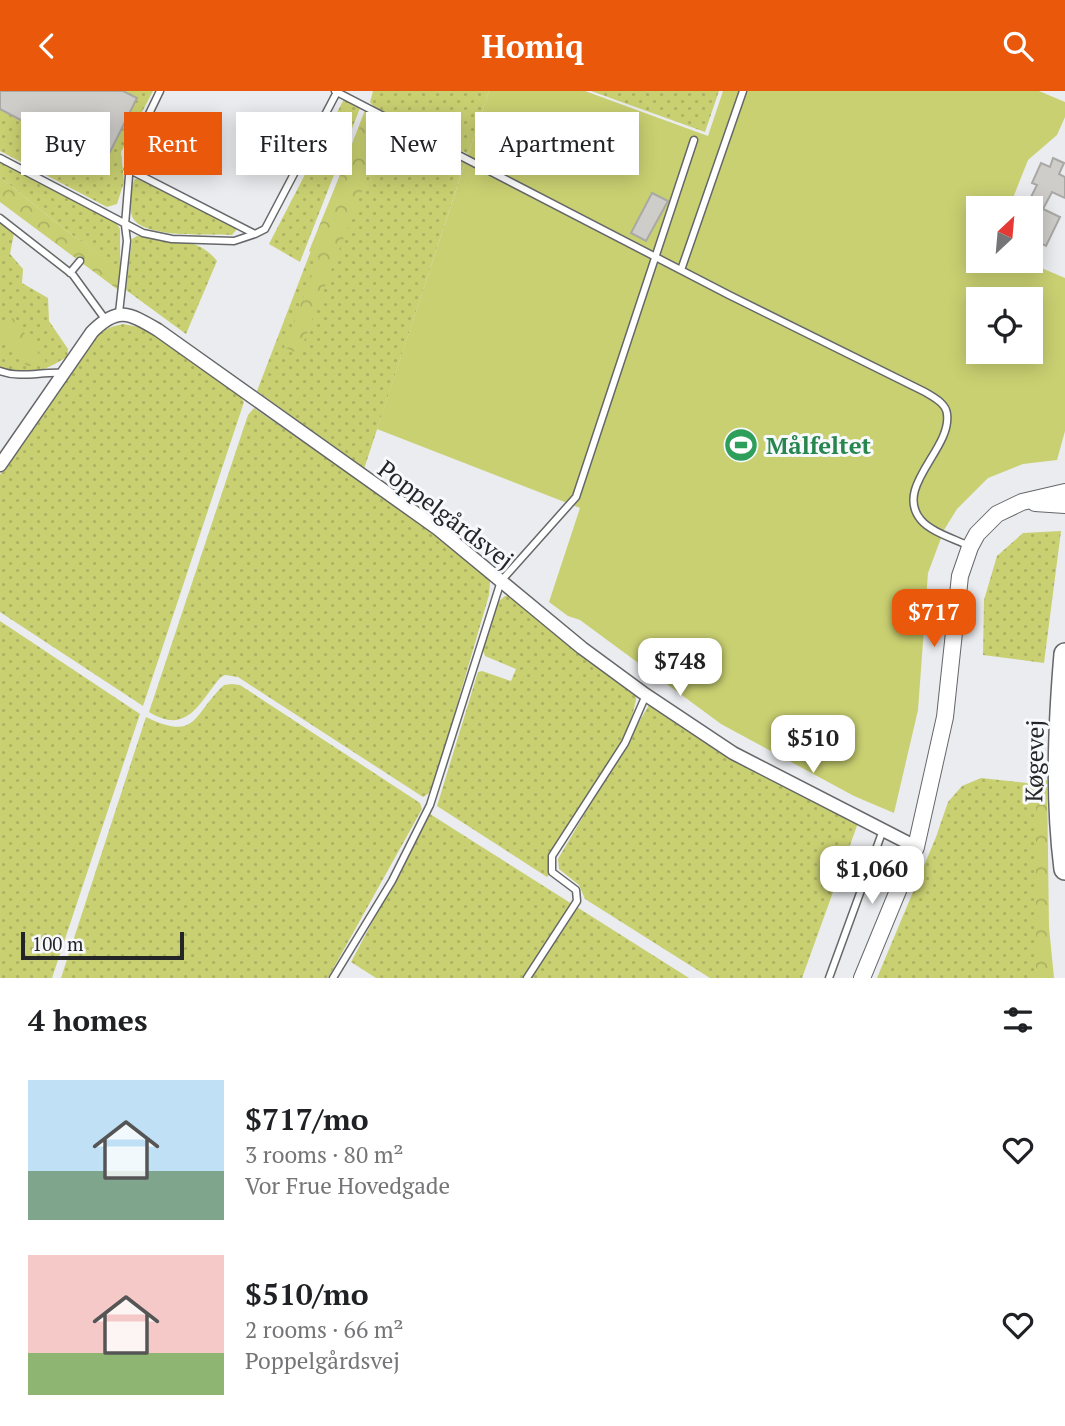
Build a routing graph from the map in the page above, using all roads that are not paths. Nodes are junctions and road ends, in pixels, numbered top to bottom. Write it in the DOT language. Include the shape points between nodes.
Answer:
graph roads {
  1 [pos="160,91"];
  2 [pos="743,91"];
  3 [pos="336,92"];
  4 [pos="150,112"];
  5 [pos="694,140"];
  6 [pos="0,158"];
  7 [pos="128,175"];
  8 [pos="140,175"];
  9 [pos="0,218"];
  10 [pos="125,225"];
  11 [pos="255,234"];
  12 [pos="656,257"];
  13 [pos="80,261"];
  14 [pos="681,270"];
  15 [pos="70,273"];
  16 [pos="119,313"];
  17 [pos="105,319"];
  18 [pos="0,371"];
  19 [pos="64,373"];
  20 [pos="0,465"];
  21 [pos="1065,492"];
  22 [pos="1022,502"];
  23 [pos="1065,505"];
  24 [pos="970,547"];
  25 [pos="501,580"];
  26 [pos="1065,654"];
  27 [pos="646,695"];
  28 [pos="883,830"];
  29 [pos="916,847"];
  30 [pos="1065,869"];
  31 [pos="334,978"];
  32 [pos="527,978"];
  33 [pos="829,978"];
  34 [pos="862,978"];
  1 -- 4 [label="lane"];
  2 -- 14 [label="lane"];
  3 -- 11 [label="lane" via="265,229"];
  3 -- 12 [label="lane"];
  5 -- 12 [label="lane"];
  6 -- 10 [label="lane"];
  7 -- 10 [label="lane"];
  8 -- 11 [label="lane"];
  9 -- 15 [label="lane"];
  10 -- 11 [label="lane" via="172,239 234,241"];
  10 -- 16 [label="lane"];
  12 -- 14 [label="lane"];
  12 -- 25 [label="lane" via="576,497"];
  13 -- 15 [label="lane"];
  14 -- 24 [label="lane" via="941,403 947,413 946,426 914,491 912,505 924,523"];
  15 -- 17 [label="lane"];
  16 -- 17 [label="street"];
  16 -- 25 [label="street, Poppelgårdsvej" via="158,330 438,529"];
  17 -- 19 [label="street"];
  18 -- 19 [label="lane" via="23,376"];
  19 -- 20 [label="street"];
  21 -- 22 [label="street"];
  22 -- 23 [label="street"];
  22 -- 24 [label="street" via="997,514"];
  24 -- 29 [label="street" via="960,576 945,717"];
  25 -- 27 [label="street, Poppelgårdsvej"];
  25 -- 31 [label="lane" via="430,805 392,881"];
  26 -- 30 [label="main road, Køgevej" via="1059,787"];
  27 -- 28 [label="street, Poppelgårdsvej" via="733,753"];
  27 -- 32 [label="lane" via="625,743 552,856 552,872 576,890 577,901"];
  28 -- 29 [label="street, Poppelgårdsvej"];
  28 -- 33 [label="lane"];
  29 -- 34 [label="street"];
}
